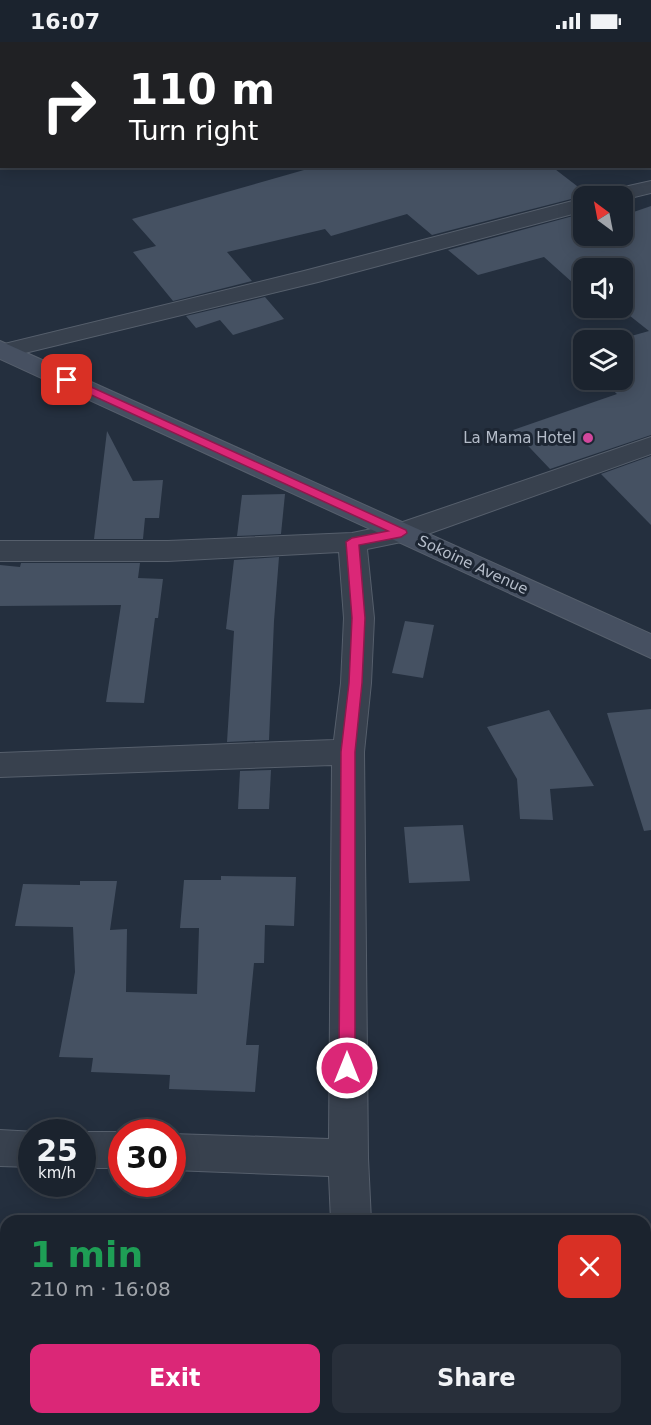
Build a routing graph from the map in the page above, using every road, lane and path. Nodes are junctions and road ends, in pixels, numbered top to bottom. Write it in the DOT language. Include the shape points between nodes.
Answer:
graph roads {
  1 [pos="651,187"];
  2 [pos="633,191"];
  3 [pos="573,207"];
  4 [pos="1,351"];
  5 [pos="651,445"];
  6 [pos="401,533"];
  7 [pos="352,542"];
  8 [pos="0,551"];
  9 [pos="651,647"];
  10 [pos="348,752"];
  11 [pos="0,765"];
  12 [pos="0,1148"];
  13 [pos="18,1149"];
  14 [pos="186,1152"];
  15 [pos="348,1158"];
  16 [pos="351,1215"];
  1 -- 2 [label="street"];
  3 -- 4 [label="street" via="310,277"];
  4 -- 6 [label="street, Sokoine Avenue"];
  5 -- 6 [label="street"];
  6 -- 7 [label="street"];
  6 -- 9 [label="street, Sokoine Avenue"];
  7 -- 8 [label="street" via="168,551"];
  7 -- 10 [label="street" via="358,618"];
  10 -- 11 [label="street"];
  10 -- 15 [label="street"];
  12 -- 13 [label="street"];
  14 -- 15 [label="street"];
  15 -- 16 [label="street"];
}
